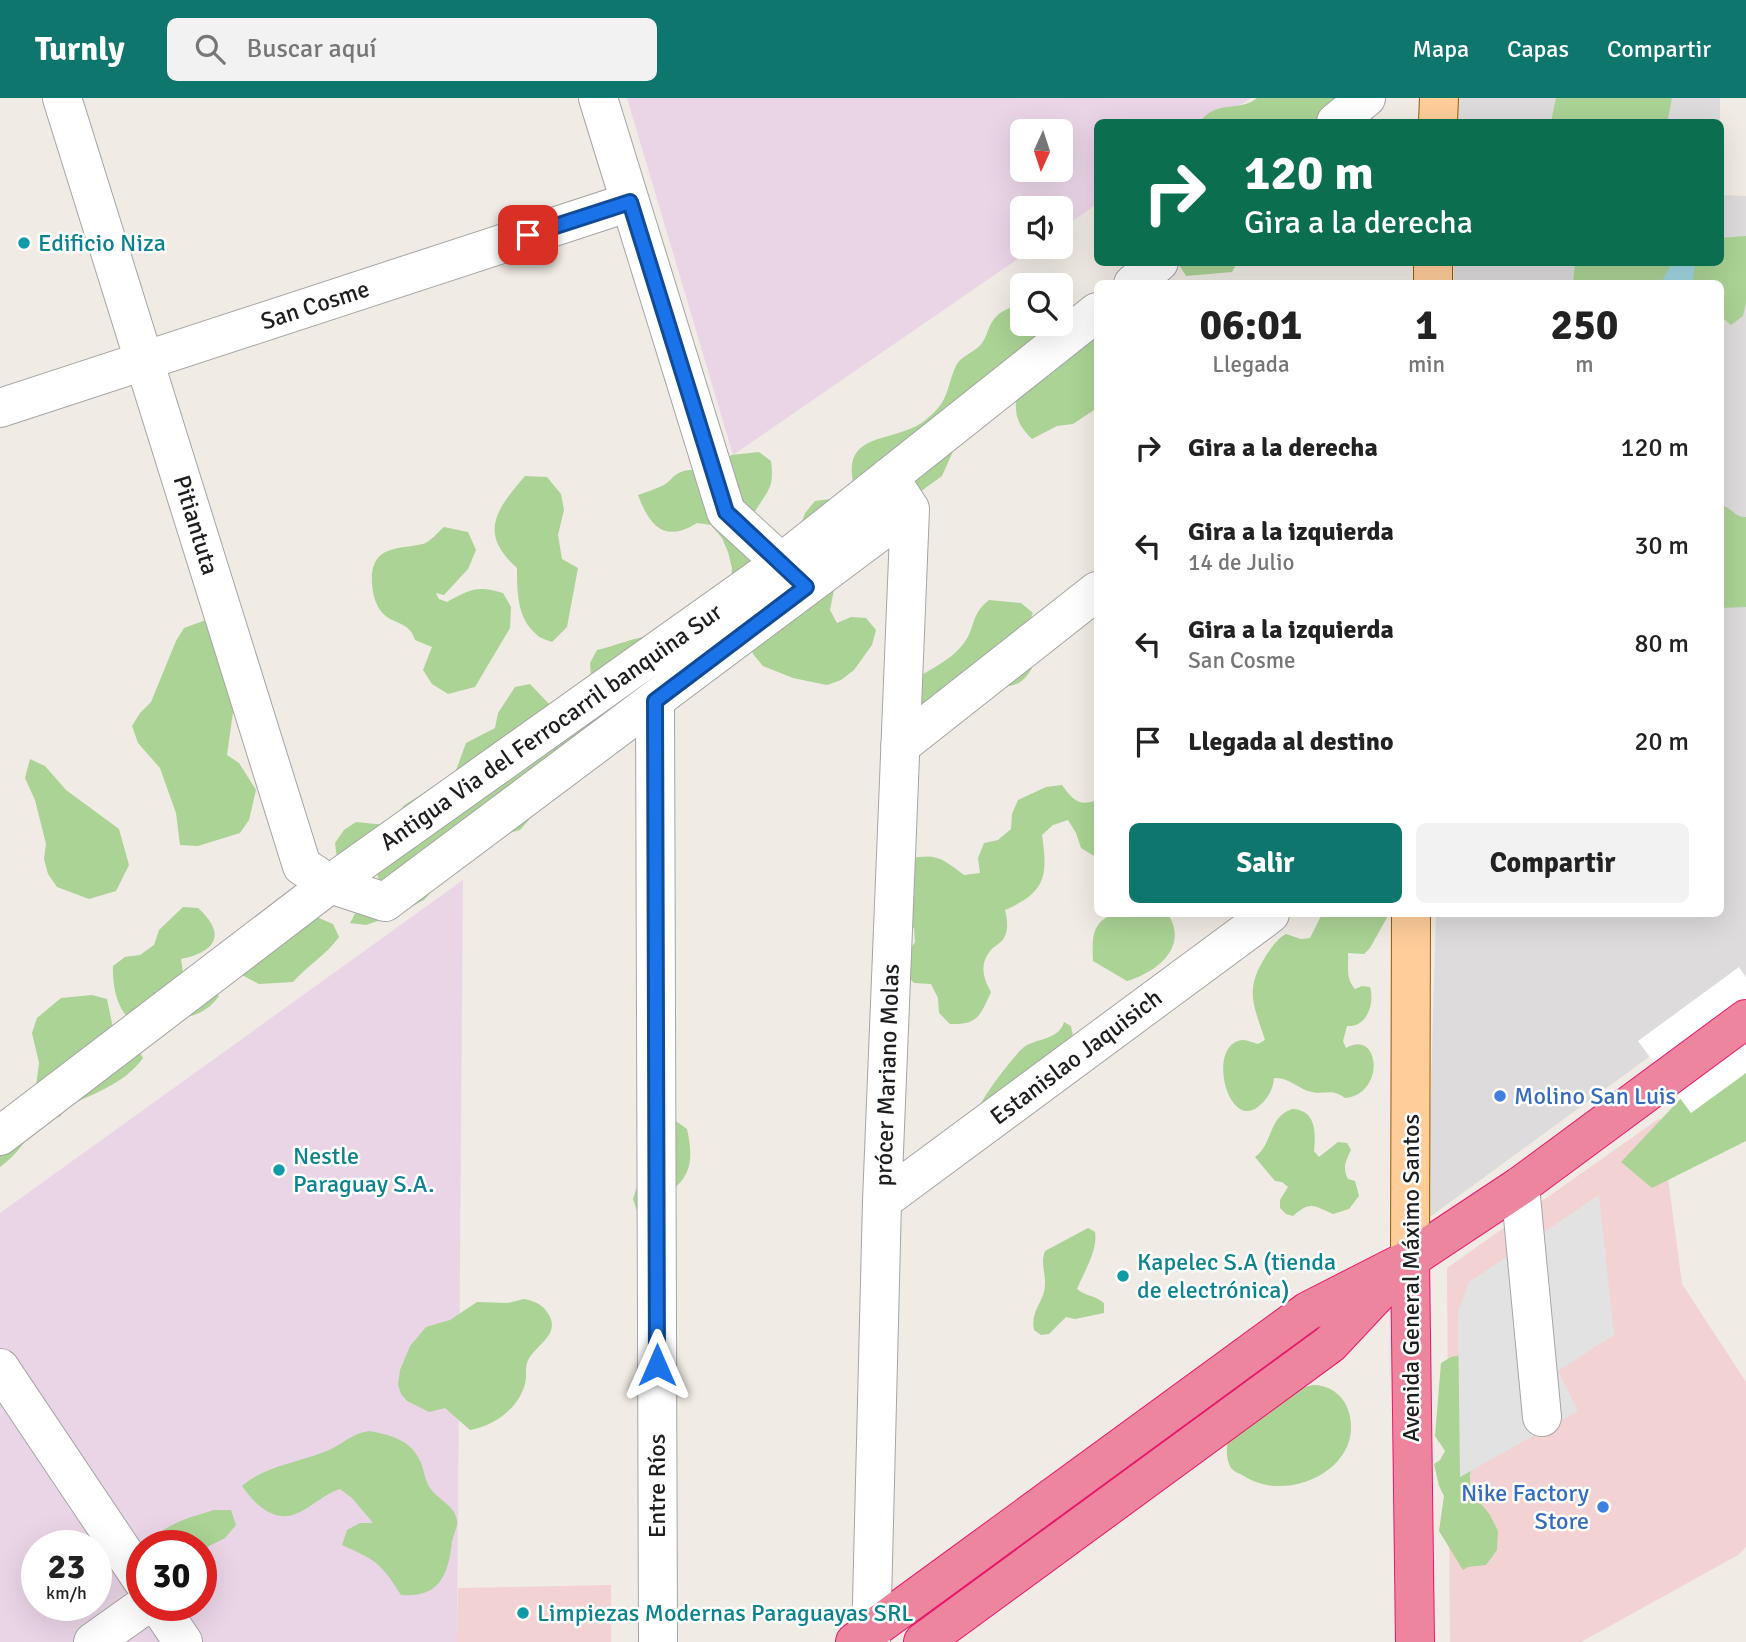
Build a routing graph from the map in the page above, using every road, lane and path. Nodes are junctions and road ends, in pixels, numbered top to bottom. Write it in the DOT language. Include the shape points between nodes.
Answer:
graph roads {
  1 [pos="62,98"];
  2 [pos="598,98"];
  3 [pos="1366,98"];
  4 [pos="1438,98"];
  5 [pos="1340,119"];
  6 [pos="1438,119"];
  7 [pos="630,202"];
  8 [pos="1154,266"];
  9 [pos="1138,280"];
  10 [pos="1094,314"];
  11 [pos="145,360"];
  12 [pos="0,408"];
  13 [pos="889,477"];
  14 [pos="911,509"];
  15 [pos="794,575"];
  16 [pos="1094,593"];
  17 [pos="655,701"];
  18 [pos="900,746"];
  19 [pos="330,884"];
  20 [pos="1266,917"];
  21 [pos="1411,917"];
  22 [pos="1746,1019"];
  23 [pos="0,1136"];
  24 [pos="1520,1186"];
  25 [pos="883,1201"];
  26 [pos="1410,1259"];
  27 [pos="0,1368"];
  28 [pos="1542,1417"];
  29 [pos="126,1556"];
  30 [pos="126,1619"];
  31 [pos="169,1621"];
  32 [pos="865,1638"];
  33 [pos="93,1642"];
  34 [pos="183,1642"];
  35 [pos="657,1642"];
  36 [pos="923,1642"];
  37 [pos="1415,1642"];
  1 -- 11 [label="street, Pitiantuta"];
  2 -- 7 [label="street"];
  3 -- 5 [label="street"];
  4 -- 6 [label="main road"];
  7 -- 11 [label="street, San Cosme"];
  7 -- 15 [label="street" via="726,512"];
  8 -- 9 [label="street"];
  10 -- 13 [label="street, Antigua Via del Ferrocarril banquina Sur"];
  11 -- 12 [label="street, San Cosme"];
  11 -- 19 [label="street, Pitiantuta" via="302,866"];
  13 -- 14 [label="street"];
  13 -- 15 [label="street, Antigua Via del Ferrocarril banquina Sur"];
  14 -- 15 [label="street"];
  14 -- 18 [label="street, prócer Mariano Molas"];
  15 -- 17 [label="street"];
  15 -- 19 [label="street, Antigua Via del Ferrocarril banquina Sur"];
  16 -- 18 [label="street"];
  17 -- 19 [label="street, Pitiantuta" via="384,902"];
  17 -- 35 [label="street, Entre Ríos"];
  18 -- 25 [label="street, prócer Mariano Molas"];
  19 -- 23 [label="street, Antigua Via del Ferrocarril banquina Sur"];
  20 -- 25 [label="street, Estanislao Jaquisich"];
  21 -- 26 [label="main road, Avenida General Máximo Santos"];
  22 -- 24 [label="highway"];
  24 -- 26 [label="highway"];
  24 -- 28 [label="street"];
  25 -- 32 [label="street, prócer Mariano Molas"];
  26 -- 32 [label="highway" via="1308,1311"];
  26 -- 36 [label="highway" via="1330,1343"];
  26 -- 37 [label="highway, Avenida General Máximo Santos"];
  27 -- 29 [label="street"];
  30 -- 33 [label="street"];
  31 -- 34 [label="street"];
}
